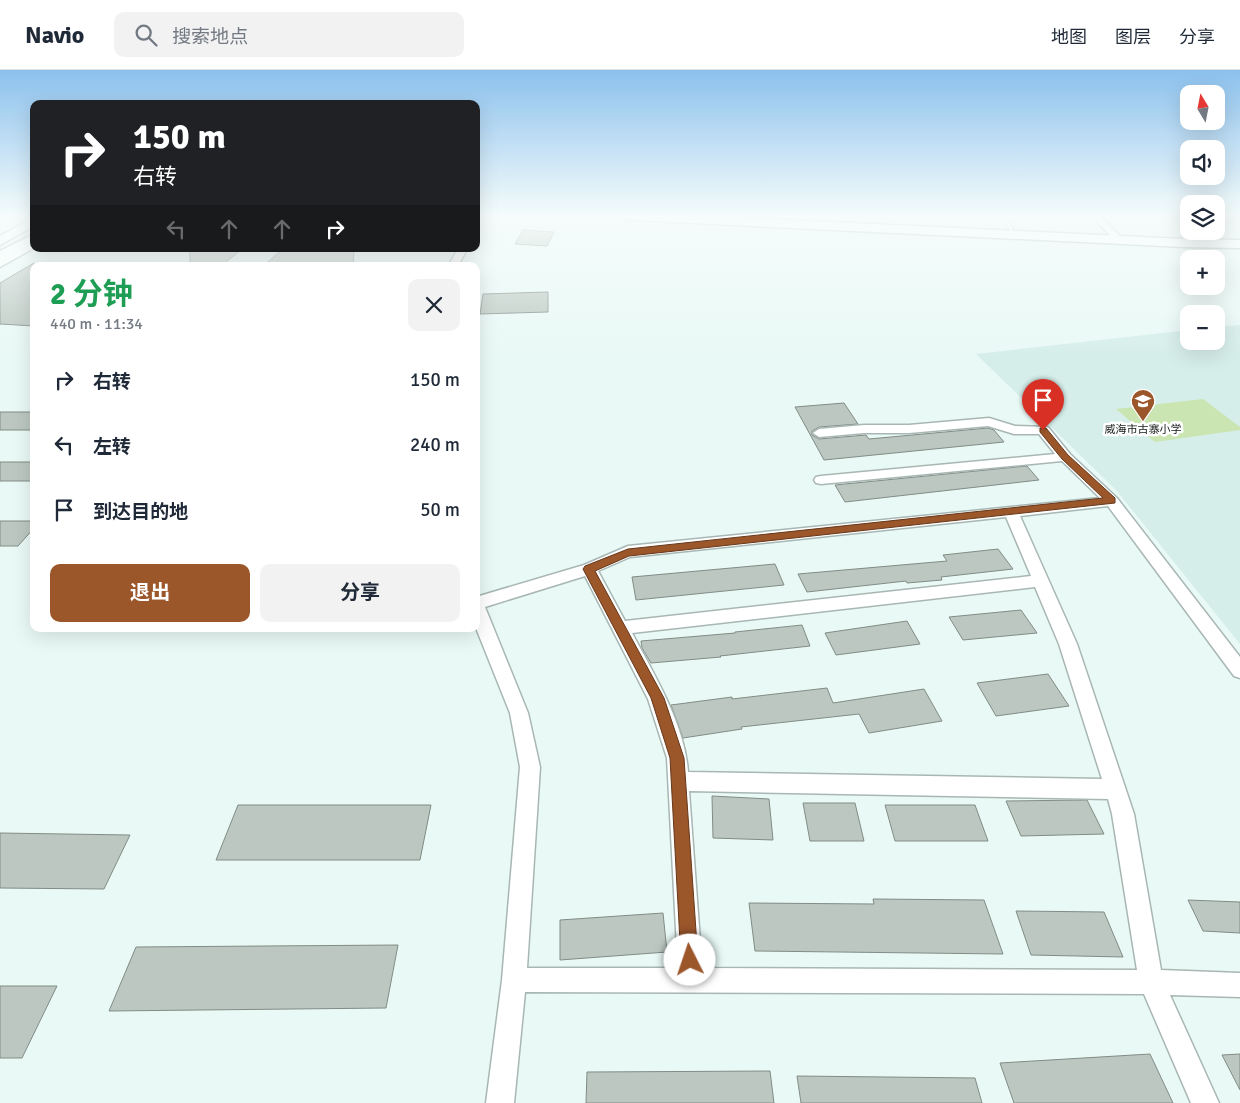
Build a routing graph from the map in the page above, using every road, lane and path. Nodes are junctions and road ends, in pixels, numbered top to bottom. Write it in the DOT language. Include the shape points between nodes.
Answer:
graph roads {
  1 [pos="819,433"];
  2 [pos="1065,457"];
  3 [pos="821,480"];
  4 [pos="1112,501"];
  5 [pos="1011,512"];
  6 [pos="588,569"];
  7 [pos="1040,581"];
  8 [pos="480,603"];
  9 [pos="480,614"];
  10 [pos="620,628"];
  11 [pos="1240,671"];
  12 [pos="678,781"];
  13 [pos="1114,789"];
  14 [pos="514,980"];
  15 [pos="691,980"];
  16 [pos="1151,982"];
  17 [pos="1240,985"];
  18 [pos="500,1103"];
  19 [pos="1204,1103"];
  1 -- 2 [label="street" via="989,422 1014,430 1043,430"];
  2 -- 3 [label="street"];
  2 -- 4 [label="street"];
  4 -- 5 [label="street"];
  4 -- 11 [label="street"];
  5 -- 6 [label="street" via="628,552"];
  5 -- 7 [label="street"];
  6 -- 8 [label="street"];
  6 -- 10 [label="street"];
  7 -- 10 [label="street"];
  7 -- 13 [label="street" via="1068,644"];
  9 -- 14 [label="street" via="519,713 530,768"];
  10 -- 12 [label="street" via="657,698 677,758"];
  12 -- 13 [label="street"];
  12 -- 15 [label="street"];
  13 -- 16 [label="street" via="1123,814"];
  14 -- 15 [label="street"];
  14 -- 18 [label="street"];
  15 -- 16 [label="street"];
  16 -- 17 [label="street"];
  16 -- 19 [label="street"];
}
